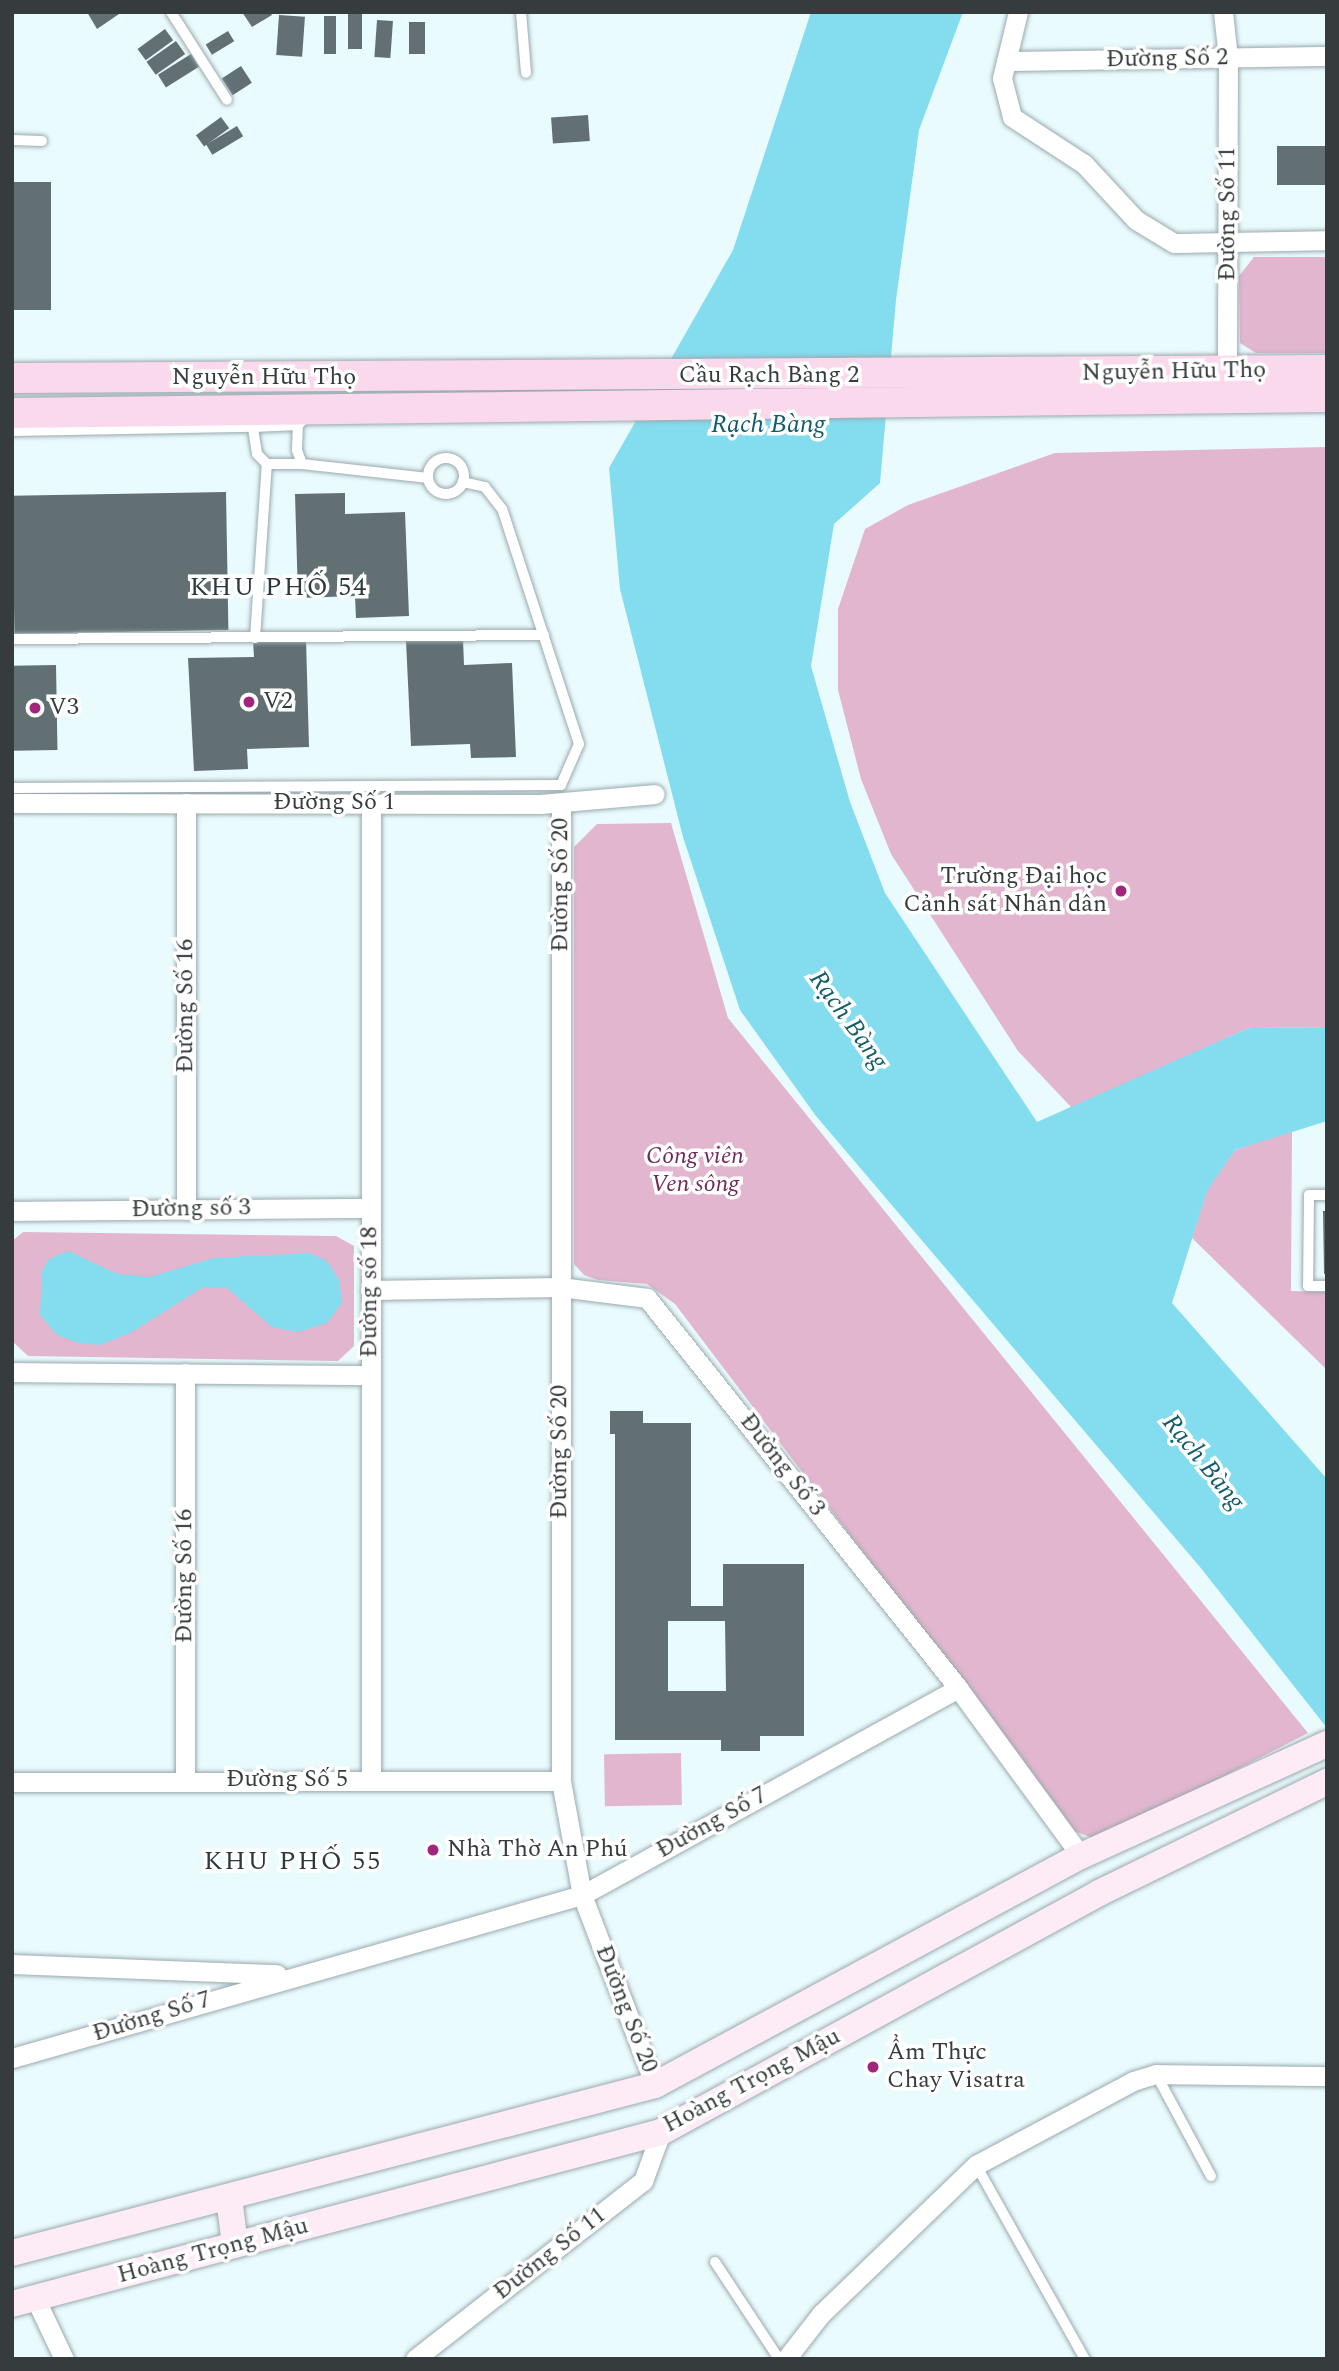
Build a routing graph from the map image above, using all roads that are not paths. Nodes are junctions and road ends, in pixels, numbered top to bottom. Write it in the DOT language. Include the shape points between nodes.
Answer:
graph roads {
  1 [pos="171,12"];
  2 [pos="521,12"];
  3 [pos="1018,12"];
  4 [pos="1223,12"];
  5 [pos="1327,57"];
  6 [pos="1228,58"];
  7 [pos="1006,61"];
  8 [pos="526,73"];
  9 [pos="227,100"];
  10 [pos="12,140"];
  11 [pos="42,141"];
  12 [pos="1327,240"];
  13 [pos="1227,241"];
  14 [pos="1327,370"];
  15 [pos="1227,371"];
  16 [pos="12,378"];
  17 [pos="517,378"];
  18 [pos="1021,387"];
  19 [pos="1327,397"];
  20 [pos="516,409"];
  21 [pos="12,413"];
  22 [pos="303,415"];
  23 [pos="251,419"];
  24 [pos="166,420"];
  25 [pos="12,431"];
  26 [pos="267,464"];
  27 [pos="302,464"];
  28 [pos="428,478"];
  29 [pos="463,482"];
  30 [pos="544,635"];
  31 [pos="256,638"];
  32 [pos="12,639"];
  33 [pos="12,788"];
  34 [pos="655,794"];
  35 [pos="534,795"];
  36 [pos="12,803"];
  37 [pos="186,803"];
  38 [pos="371,803"];
  39 [pos="561,803"];
  40 [pos="1327,1195"];
  41 [pos="370,1208"];
  42 [pos="186,1210"];
  43 [pos="12,1211"];
  44 [pos="1327,1286"];
  45 [pos="560,1287"];
  46 [pos="370,1290"];
  47 [pos="12,1372"];
  48 [pos="186,1373"];
  49 [pos="369,1375"];
  50 [pos="958,1688"];
  51 [pos="1327,1744"];
  52 [pos="185,1780"];
  53 [pos="371,1780"];
  54 [pos="561,1781"];
  55 [pos="12,1782"];
  56 [pos="1319,1786"];
  57 [pos="1081,1856"];
  58 [pos="582,1895"];
  59 [pos="12,1964"];
  60 [pos="292,1975"];
  61 [pos="12,2058"];
  62 [pos="1156,2074"];
  63 [pos="1327,2076"];
  64 [pos="655,2085"];
  65 [pos="662,2132"];
  66 [pos="976,2165"];
  67 [pos="1211,2176"];
  68 [pos="229,2198"];
  69 [pos="236,2245"];
  70 [pos="12,2253"];
  71 [pos="715,2262"];
  72 [pos="24,2301"];
  73 [pos="64,2359"];
  74 [pos="415,2359"];
  75 [pos="779,2359"];
  76 [pos="786,2359"];
  77 [pos="1085,2359"];
  1 -- 9 [label="lane"];
  2 -- 8 [label="lane"];
  3 -- 7 [label="street"];
  4 -- 6 [label="street, Đường Số 11"];
  5 -- 6 [label="street, Đường Số 2"];
  6 -- 7 [label="street, Đường Số 2"];
  6 -- 13 [label="street, Đường Số 11"];
  7 -- 13 [label="street" via="1002,78 1012,117 1084,164 1136,220 1174,243"];
  10 -- 11 [label="lane"];
  12 -- 13 [label="street"];
  13 -- 15 [label="street, Đường Số 11"];
  14 -- 15 [label="main road, Nguyễn Hữu Thọ"];
  15 -- 18 [label="main road, Nguyễn Hữu Thọ"];
  16 -- 17 [label="main road, Nguyễn Hữu Thọ"];
  17 -- 18 [label="main road, Cầu Rạch Bàng 2"];
  18 -- 19 [label="main road, Nguyễn Hữu Thọ"];
  18 -- 20 [label="main road, Cầu Rạch Bàng 2"];
  20 -- 22 [label="main road, Nguyễn Hữu Thọ"];
  21 -- 24 [label="main road, Nguyễn Hữu Thọ"];
  22 -- 23 [label="main road, Nguyễn Hữu Thọ"];
  22 -- 27 [label="lane"];
  23 -- 24 [label="main road, Nguyễn Hữu Thọ"];
  23 -- 26 [label="lane" via="257,454"];
  24 -- 25 [label="lane"];
  26 -- 27 [label="lane"];
  26 -- 31 [label="lane"];
  27 -- 28 [label="lane"];
  28 -- 29 [label="lane" via="442,493 450,494"];
  28 -- 29 [label="lane" via="431,465 444,458 460,465"];
  29 -- 30 [label="lane" via="485,488 502,509"];
  30 -- 31 [label="lane"];
  30 -- 35 [label="lane" via="579,744 561,785"];
  31 -- 32 [label="lane"];
  33 -- 35 [label="lane"];
  34 -- 39 [label="street, Đường Số 1"];
  35 -- 38 [label="street, Đường Số 1"];
  35 -- 39 [label="street, Đường Số 1"];
  36 -- 37 [label="street, Đường Số 1"];
  37 -- 38 [label="street, Đường Số 1"];
  37 -- 42 [label="street, Đường Số 16"];
  38 -- 41 [label="street, Đường số 18"];
  39 -- 45 [label="street, Đường Số 20"];
  40 -- 44 [label="lane" via="1309,1195 1308,1286"];
  41 -- 42 [label="street, Đường số 3"];
  41 -- 46 [label="street, Đường số 18"];
  42 -- 43 [label="street, Đường số 3"];
  45 -- 46 [label="street, Đường Số 3"];
  45 -- 50 [label="street, Đường Số 3" via="647,1298"];
  45 -- 54 [label="street, Đường Số 20"];
  46 -- 49 [label="street, Đường số 18"];
  47 -- 48 [label="street"];
  48 -- 49 [label="street"];
  48 -- 52 [label="street, Đường Số 16"];
  49 -- 53 [label="street, Đường số 18"];
  50 -- 57 [label="street, Đường Số 3"];
  50 -- 58 [label="street, Đường Số 7"];
  51 -- 57 [label="main road, Hoàng Trọng Mậu"];
  52 -- 53 [label="street, Đường Số 5"];
  52 -- 55 [label="street, Đường Số 5"];
  53 -- 54 [label="street, Đường Số 5"];
  54 -- 58 [label="street, Đường Số 20"];
  56 -- 65 [label="main road, Hoàng Trọng Mậu" via="1100,1893"];
  57 -- 64 [label="main road, Hoàng Trọng Mậu"];
  58 -- 60 [label="street, Đường Số 7"];
  58 -- 64 [label="street, Đường Số 20"];
  59 -- 60 [label="street, Đường Số 7"];
  60 -- 61 [label="street, Đường Số 7"];
  62 -- 63 [label="street"];
  62 -- 66 [label="street" via="1133,2081"];
  62 -- 67 [label="lane"];
  64 -- 65 [label="main road"];
  64 -- 68 [label="main road, Hoàng Trọng Mậu"];
  65 -- 69 [label="main road, Hoàng Trọng Mậu"];
  65 -- 74 [label="street, Đường Số 11" via="643,2181"];
  66 -- 76 [label="street" via="821,2314"];
  66 -- 77 [label="lane"];
  68 -- 69 [label="main road"];
  68 -- 70 [label="main road, Hoàng Trọng Mậu"];
  69 -- 72 [label="main road, Hoàng Trọng Mậu"];
  71 -- 75 [label="lane"];
  72 -- 73 [label="street"];
}
